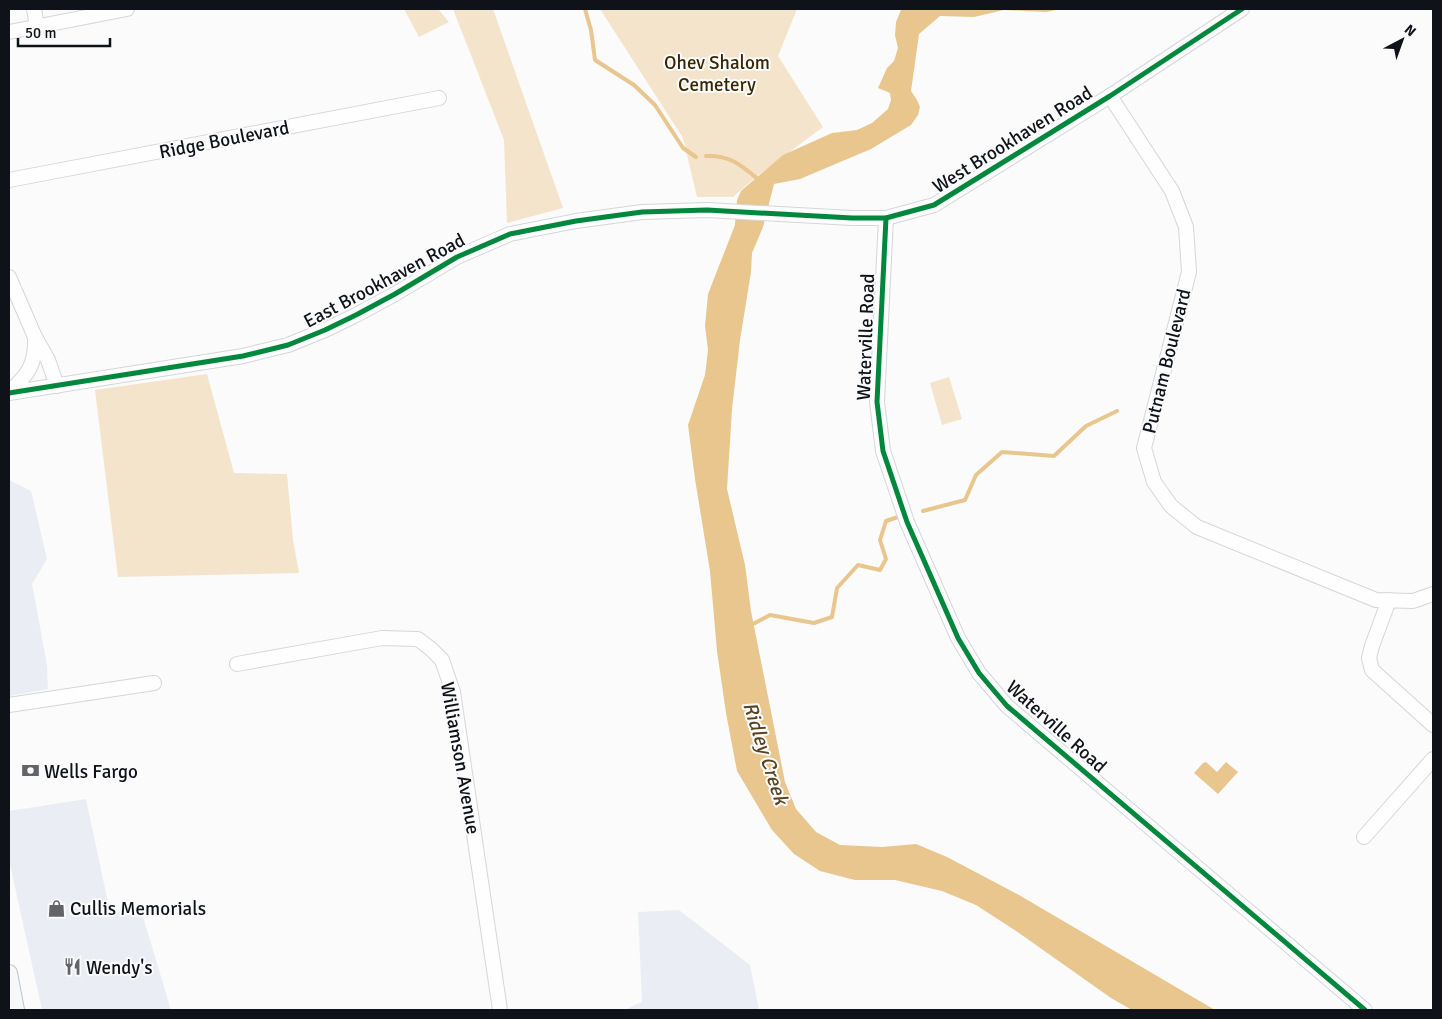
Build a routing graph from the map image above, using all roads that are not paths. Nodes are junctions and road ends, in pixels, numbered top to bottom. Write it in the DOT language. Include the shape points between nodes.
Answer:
graph roads {
  1 [pos="34,9"];
  2 [pos="127,9"];
  3 [pos="1242,9"];
  4 [pos="37,26"];
  5 [pos="9,32"];
  6 [pos="1110,96"];
  7 [pos="439,98"];
  8 [pos="9,180"];
  9 [pos="773,214"];
  10 [pos="886,218"];
  11 [pos="9,277"];
  12 [pos="35,337"];
  13 [pos="57,386"];
  14 [pos="9,392"];
  15 [pos="1433,594"];
  16 [pos="1389,600"];
  17 [pos="237,664"];
  18 [pos="154,683"];
  19 [pos="9,705"];
  20 [pos="1433,725"];
  21 [pos="1433,759"];
  22 [pos="1364,837"];
  23 [pos="9,973"];
  24 [pos="16,1010"];
  25 [pos="500,1010"];
  26 [pos="1365,1010"];
  1 -- 4 [label="street"];
  2 -- 4 [label="street"];
  3 -- 6 [label="street, West Brookhaven Road"];
  4 -- 5 [label="street"];
  6 -- 10 [label="street, West Brookhaven Road" via="934,205"];
  6 -- 16 [label="street, Putnam Boulevard" via="1172,191 1186,227 1189,272 1144,448 1154,482 1171,506 1197,527 1376,600"];
  7 -- 8 [label="street, Ridge Boulevard"];
  9 -- 10 [label="street, West Brookhaven Road"];
  9 -- 13 [label="street, East Brookhaven Road" via="706,210 642,212 510,234 457,257 356,315 288,345 243,356"];
  10 -- 26 [label="street, Waterville Road" via="876,402 881,442 904,514 958,638 978,673 1007,706"];
  11 -- 12 [label="street"];
  12 -- 13 [label="street"];
  12 -- 14 [label="street" via="36,352 30,368"];
  13 -- 14 [label="street, East Brookhaven Road"];
  15 -- 16 [label="street, Putnam Boulevard" via="1413,601"];
  16 -- 20 [label="street" via="1369,658 1372,670"];
  17 -- 25 [label="street, Williamson Avenue" via="382,638 418,639 442,660 453,692"];
  18 -- 19 [label="street"];
  21 -- 22 [label="street"];
  23 -- 24 [label="main road"];
}
